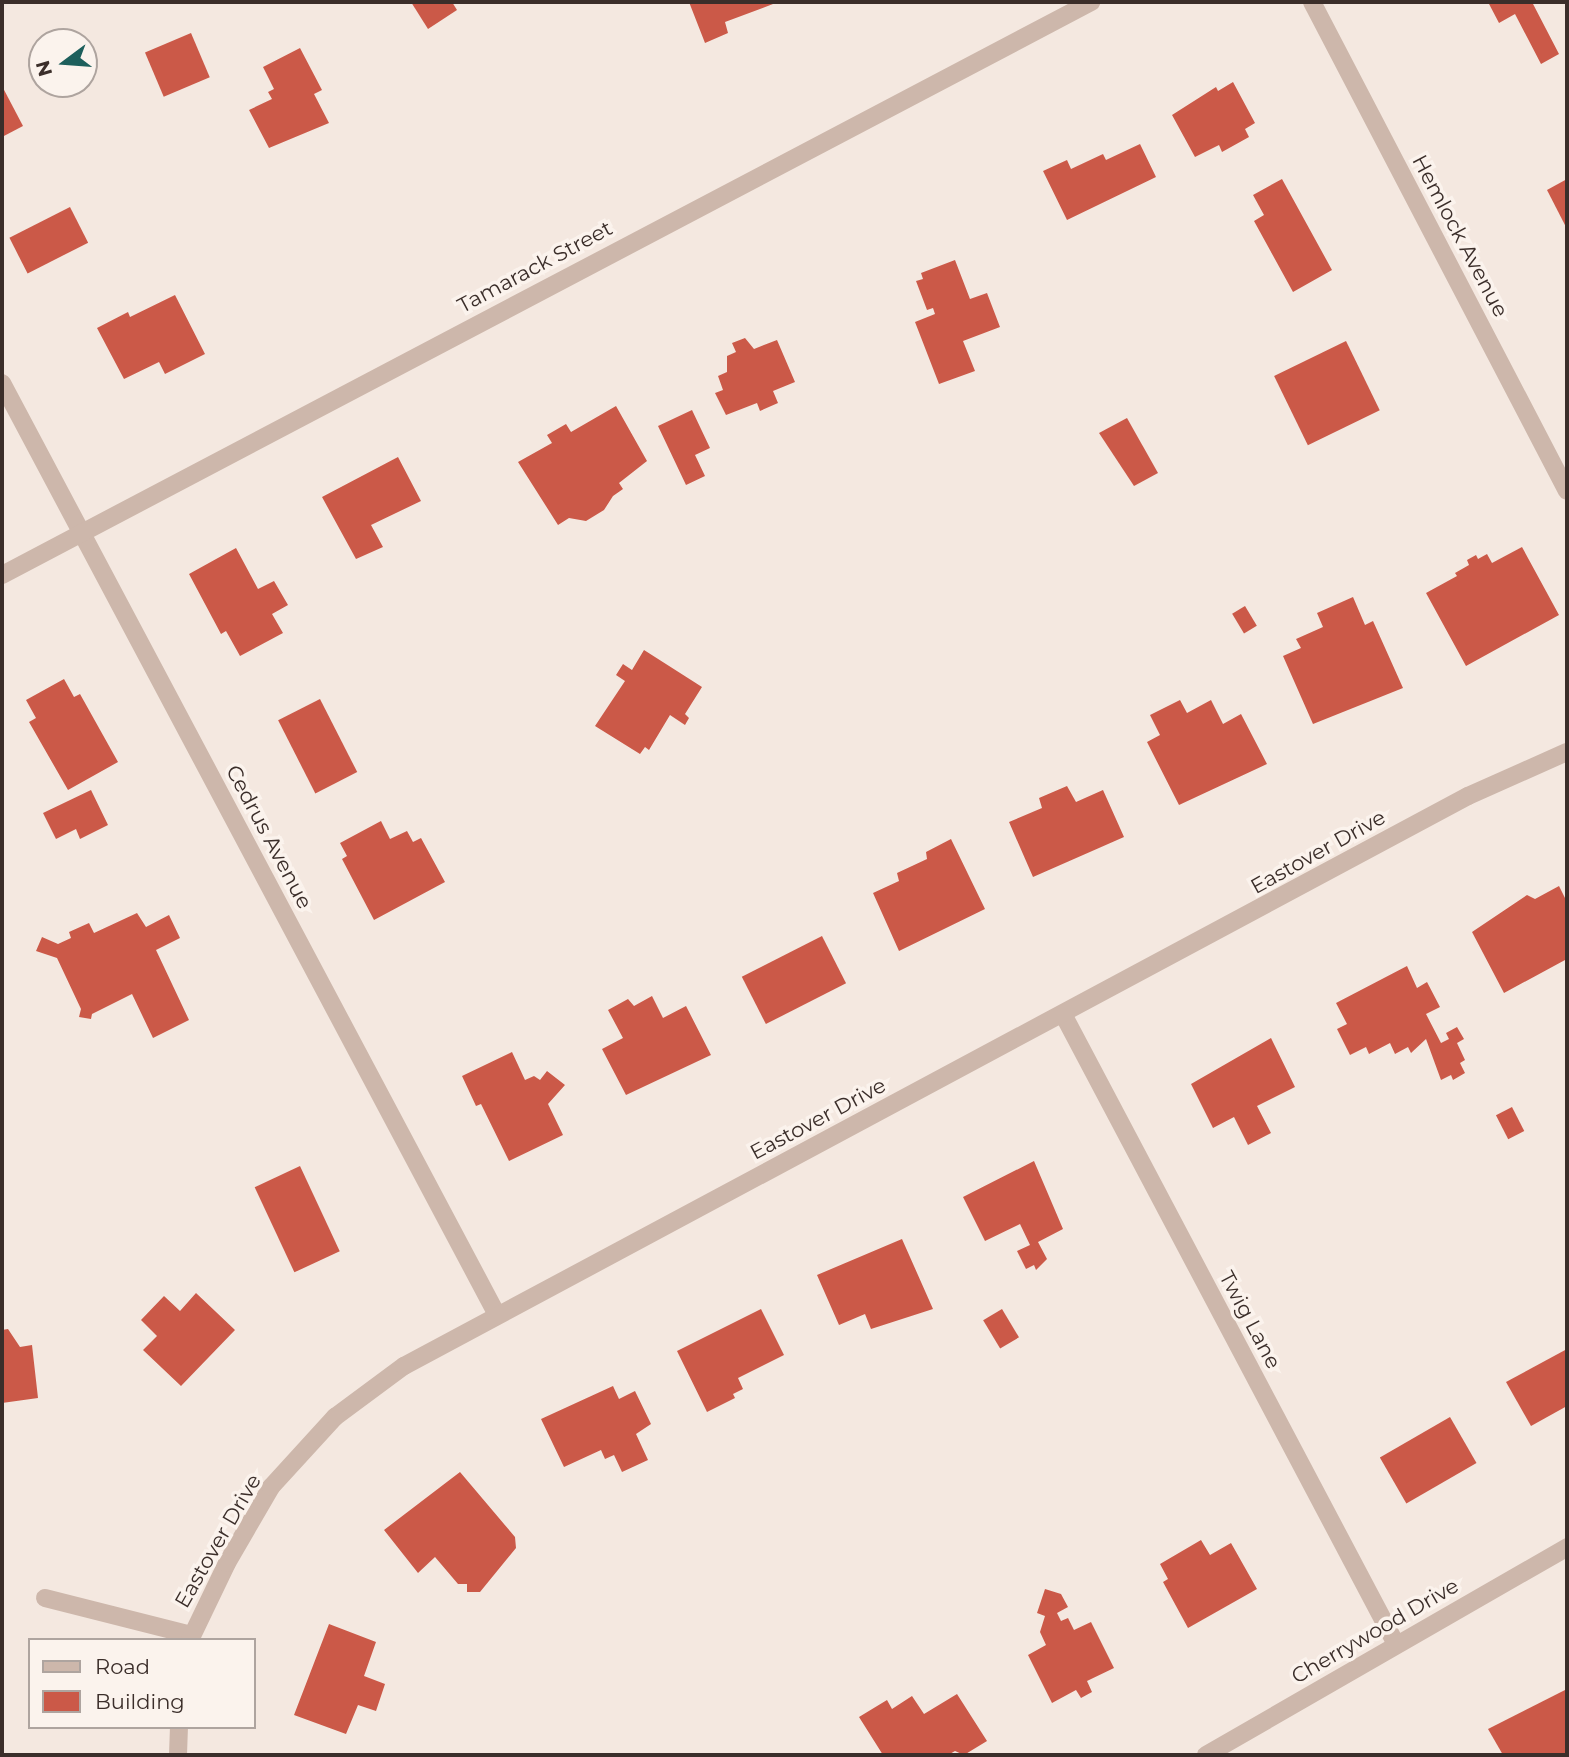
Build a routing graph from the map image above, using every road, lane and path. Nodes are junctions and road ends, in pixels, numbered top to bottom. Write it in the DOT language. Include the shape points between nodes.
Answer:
graph roads {
  1 [pos="1091,2"];
  2 [pos="1312,2"];
  3 [pos="2,383"];
  4 [pos="1567,491"];
  5 [pos="82,533"];
  6 [pos="2,575"];
  7 [pos="1567,752"];
  8 [pos="1064,1016"];
  9 [pos="496,1314"];
  10 [pos="1567,1547"];
  11 [pos="45,1598"];
  12 [pos="191,1637"];
  13 [pos="1396,1644"];
  14 [pos="179,1729"];
  15 [pos="178,1755"];
  16 [pos="1206,1755"];
  1 -- 5 [label="street, Tamarack Street"];
  2 -- 4 [label="street, Hemlock Avenue"];
  3 -- 5 [label="street, Cedrus Avenue"];
  5 -- 6 [label="street, Tamarack Street"];
  5 -- 9 [label="street, Cedrus Avenue"];
  7 -- 8 [label="street, Eastover Drive" via="1468,796"];
  8 -- 9 [label="street, Eastover Drive"];
  8 -- 13 [label="street, Twig Lane"];
  9 -- 12 [label="street, Eastover Drive" via="404,1366 335,1417 271,1487"];
  10 -- 13 [label="street, Cherrywood Drive"];
  11 -- 12 [label="street"];
  13 -- 16 [label="street, Cherrywood Drive"];
  14 -- 15 [label="street"];
}
